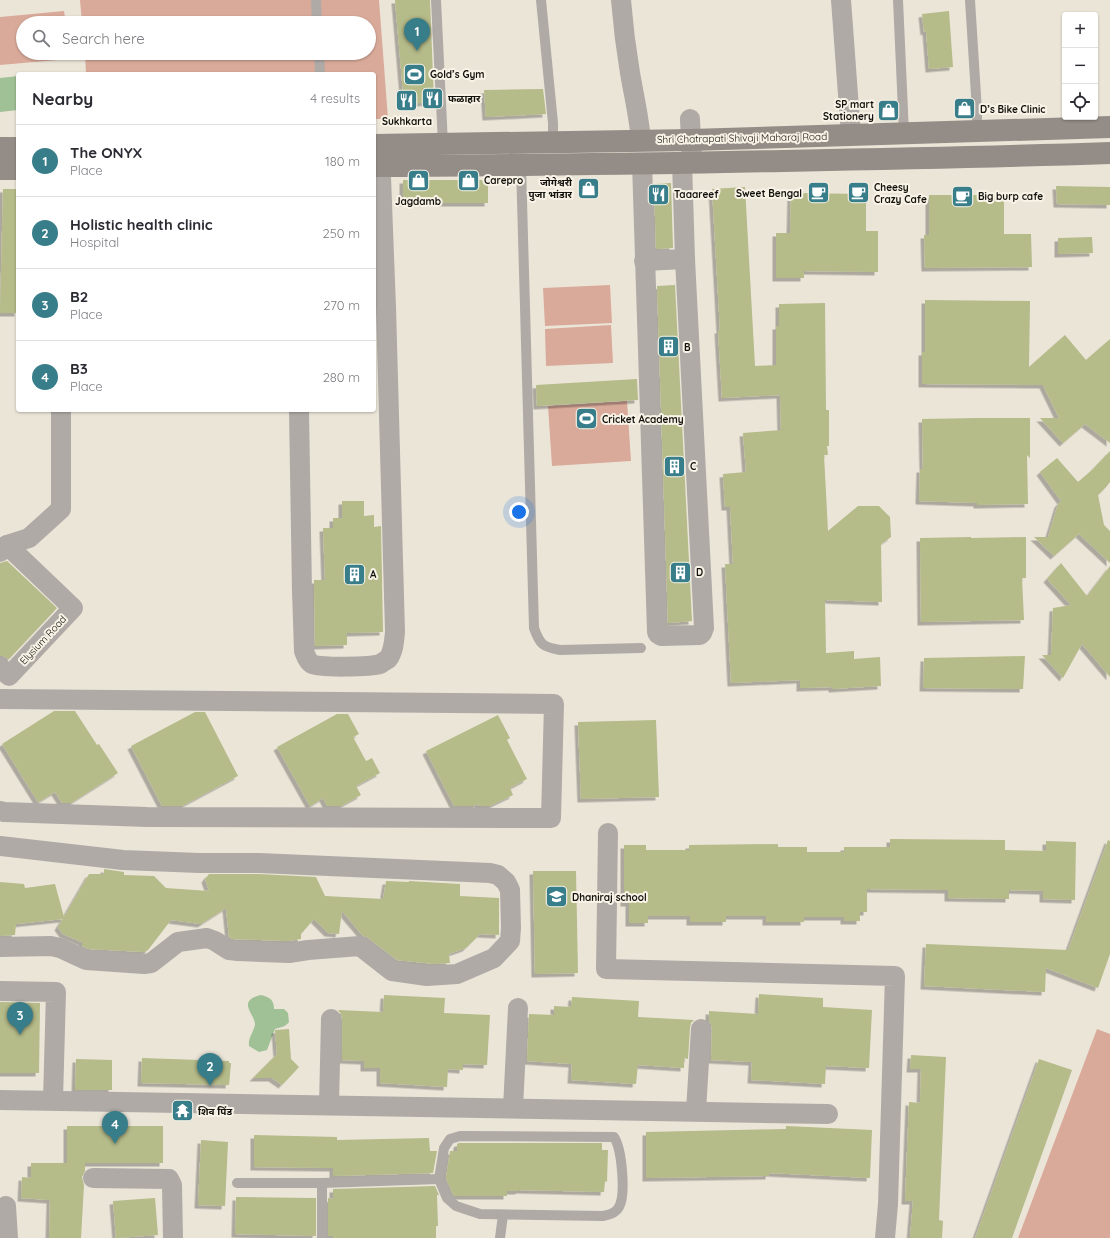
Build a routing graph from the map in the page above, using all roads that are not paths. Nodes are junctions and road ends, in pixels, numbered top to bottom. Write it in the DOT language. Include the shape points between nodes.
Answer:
graph roads {
  1 [pos="316,0"];
  2 [pos="436,0"];
  3 [pos="541,0"];
  4 [pos="621,0"];
  5 [pos="841,0"];
  6 [pos="898,0"];
  7 [pos="970,0"];
  8 [pos="317,16"];
  9 [pos="319,60"];
  10 [pos="320,72"];
  11 [pos="1110,127"];
  12 [pos="691,130"];
  13 [pos="977,132"];
  14 [pos="904,133"];
  15 [pos="851,135"];
  16 [pos="641,140"];
  17 [pos="553,142"];
  18 [pos="443,144"];
  19 [pos="0,148"];
  20 [pos="16,148"];
  21 [pos="1110,153"];
  22 [pos="377,155"];
  23 [pos="903,159"];
  24 [pos="642,163"];
  25 [pos="687,163"];
  26 [pos="521,165"];
  27 [pos="554,165"];
  28 [pos="0,169"];
  29 [pos="16,169"];
  30 [pos="685,259"];
  31 [pos="644,260"];
  32 [pos="380,313"];
  33 [pos="61,412"];
  34 [pos="299,412"];
  35 [pos="4,549"];
  36 [pos="641,648"];
  37 [pos="0,667"];
  38 [pos="0,699"];
  39 [pos="0,811"];
  40 [pos="608,833"];
  41 [pos="0,846"];
  42 [pos="0,946"];
  43 [pos="0,991"];
  44 [pos="518,1008"];
  45 [pos="331,1019"];
  46 [pos="701,1029"];
  47 [pos="0,1100"];
  48 [pos="53,1100"];
  49 [pos="329,1105"];
  50 [pos="513,1108"];
  51 [pos="696,1111"];
  52 [pos="828,1114"];
  53 [pos="93,1178"];
  54 [pos="439,1179"];
  55 [pos="237,1183"];
  56 [pos="322,1183"];
  57 [pos="6,1206"];
  58 [pos="503,1215"];
  59 [pos="8,1238"];
  60 [pos="173,1238"];
  61 [pos="322,1238"];
  62 [pos="500,1238"];
  63 [pos="885,1238"];
  1 -- 8 [label="lane"];
  2 -- 18 [label="lane"];
  3 -- 17 [label="lane"];
  4 -- 16 [label="street"];
  5 -- 15 [label="street"];
  6 -- 14 [label="lane"];
  7 -- 13 [label="lane"];
  9 -- 10 [label="lane"];
  11 -- 13 [label="main road, Shri Chatrapati Shivaji Maharaj Road"];
  12 -- 15 [label="main road, Shri Chatrapati Shivaji Maharaj Road"];
  12 -- 16 [label="main road, Shri Chatrapati Shivaji Maharaj Road"];
  12 -- 25 [label="street"];
  13 -- 14 [label="main road, Shri Chatrapati Shivaji Maharaj Road"];
  14 -- 15 [label="main road, Shri Chatrapati Shivaji Maharaj Road"];
  14 -- 23 [label="street"];
  16 -- 17 [label="main road, Shri Chatrapati Shivaji Maharaj Road"];
  17 -- 18 [label="main road, Shri Chatrapati Shivaji Maharaj Road"];
  17 -- 27 [label="street"];
  18 -- 22 [label="main road, Shri Chatrapati Shivaji Maharaj Road"];
  19 -- 20 [label="main road"];
  21 -- 23 [label="main road"];
  22 -- 26 [label="main road"];
  22 -- 32 [label="street"];
  23 -- 25 [label="main road"];
  24 -- 25 [label="main road"];
  24 -- 27 [label="main road"];
  24 -- 31 [label="street"];
  25 -- 30 [label="street"];
  26 -- 27 [label="main road"];
  26 -- 36 [label="lane" via="534,628 538,640 547,648"];
  28 -- 29 [label="main road"];
  30 -- 31 [label="street"];
  30 -- 31 [label="street" via="704,628 700,635 661,636 658,634"];
  32 -- 34 [label="street" via="395,632 391,652 380,664 361,667 313,665 307,660 304,651"];
  33 -- 35 [label="street, Elysium Road" via="61,509 29,538"];
  35 -- 37 [label="street, Elysium Road" via="73,608 9,676"];
  38 -- 39 [label="street" via="554,704 551,818 146,817"];
  40 -- 63 [label="street" via="606,969 895,976"];
  41 -- 42 [label="street" via="123,860 490,873 498,875 510,890 511,928 510,941 494,958 457,974 427,976 392,971 360,946 289,954 229,950 208,938 178,942 150,963 144,964 86,960 51,946"];
  43 -- 48 [label="street" via="56,992"];
  44 -- 50 [label="street"];
  45 -- 49 [label="street"];
  46 -- 51 [label="street"];
  47 -- 48 [label="street"];
  48 -- 49 [label="street"];
  49 -- 50 [label="street"];
  50 -- 51 [label="street"];
  51 -- 52 [label="street"];
  53 -- 60 [label="street" via="169,1179 172,1185"];
  54 -- 56 [label="lane"];
  54 -- 58 [label="lane" via="447,1198 456,1206 480,1214"];
  54 -- 58 [label="lane" via="444,1148 450,1139 460,1136 614,1138 617,1141 621,1157 622,1199 618,1209 612,1214"];
  55 -- 56 [label="lane"];
  56 -- 61 [label="lane"];
  57 -- 59 [label="street"];
  58 -- 62 [label="lane"];
}
